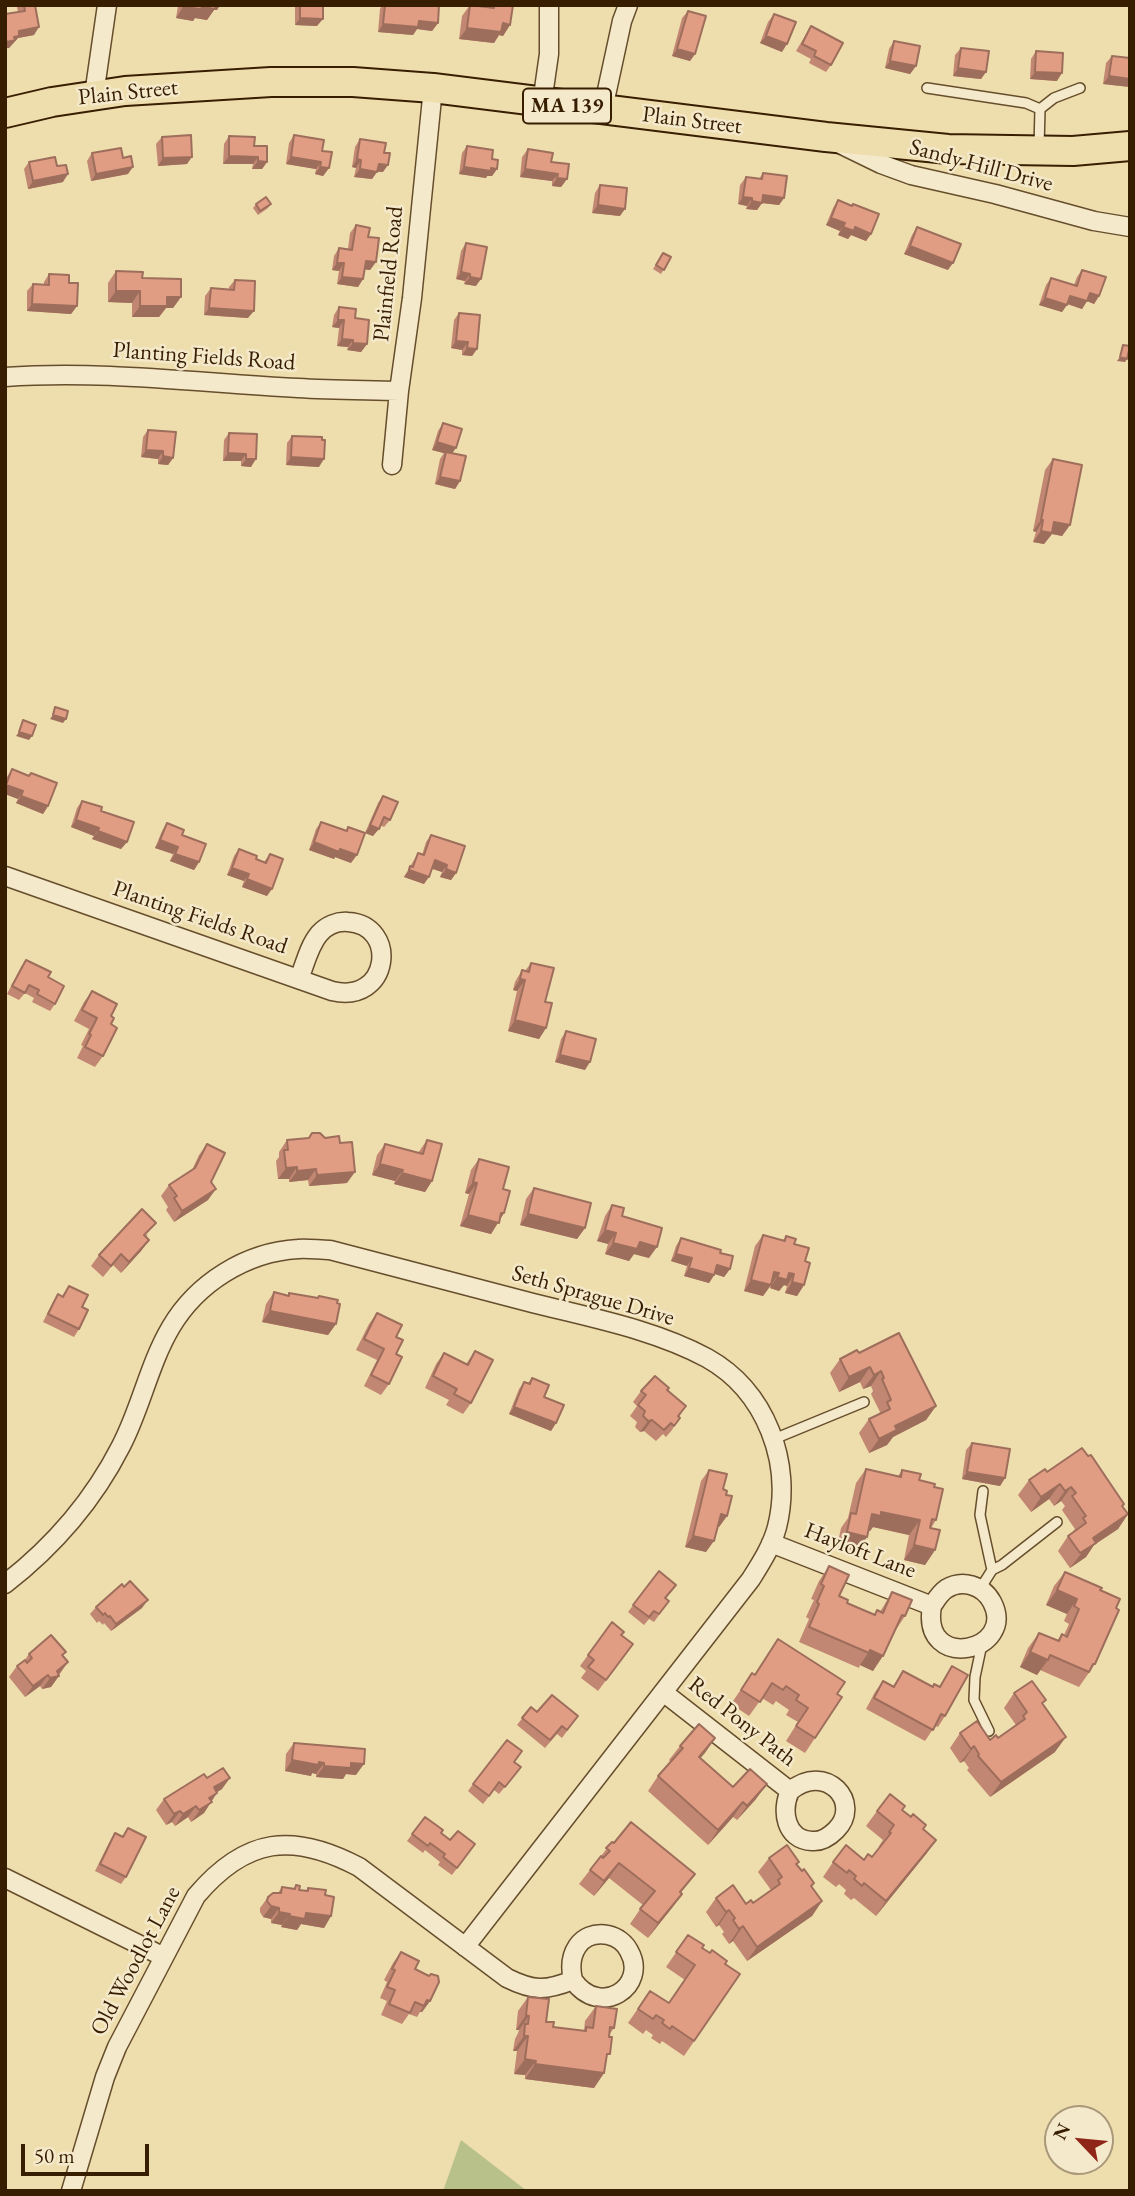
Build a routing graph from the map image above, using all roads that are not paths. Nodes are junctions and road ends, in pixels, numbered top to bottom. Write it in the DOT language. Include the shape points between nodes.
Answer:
graph roads {
  1 [pos="107,5"];
  2 [pos="549,5"];
  3 [pos="628,5"];
  4 [pos="433,88"];
  5 [pos="927,88"];
  6 [pos="1080,88"];
  7 [pos="93,95"];
  8 [pos="542,103"];
  9 [pos="603,109"];
  10 [pos="1040,109"];
  11 [pos="5,113"];
  12 [pos="826,137"];
  13 [pos="1130,146"];
  14 [pos="1039,152"];
  15 [pos="1130,227"];
  16 [pos="5,377"];
  17 [pos="399,391"];
  18 [pos="392,465"];
  19 [pos="5,876"];
  20 [pos="299,979"];
  21 [pos="864,1402"];
  22 [pos="774,1439"];
  23 [pos="983,1491"];
  24 [pos="1057,1521"];
  25 [pos="771,1543"];
  26 [pos="992,1570"];
  27 [pos="5,1584"];
  28 [pos="980,1588"];
  29 [pos="932,1605"];
  30 [pos="982,1644"];
  31 [pos="663,1692"];
  32 [pos="989,1731"];
  33 [pos="790,1791"];
  34 [pos="5,1878"];
  35 [pos="466,1947"];
  36 [pos="164,1957"];
  37 [pos="573,1980"];
  38 [pos="71,2191"];
  1 -- 7 [label="street"];
  2 -- 8 [label="street"];
  3 -- 9 [label="street"];
  4 -- 7 [label="main road, Plain Street / MA 139" via="271,82"];
  4 -- 8 [label="main road, Plain Street / MA 139"];
  4 -- 17 [label="street, Plainfield Road"];
  5 -- 10 [label="lane"];
  6 -- 10 [label="lane"];
  7 -- 11 [label="main road, Plain Street / MA 139"];
  8 -- 9 [label="main road, Plain Street / MA 139"];
  9 -- 12 [label="main road, Plain Street / MA 139"];
  10 -- 14 [label="lane"];
  12 -- 14 [label="main road, Plain Street / MA 139"];
  12 -- 15 [label="street, Sandy Hill Drive" via="911,175"];
  13 -- 14 [label="main road, Plain Street / MA 139"];
  16 -- 17 [label="street, Planting Fields Road" via="119,376"];
  17 -- 18 [label="street, Plainfield Road"];
  19 -- 20 [label="street, Planting Fields Road"];
  20 -- 20 [label="street, Planting Fields Road" via="314,940 330,925 350,922 376,937 382,962 376,977 363,989 343,994"];
  21 -- 22 [label="lane"];
  22 -- 25 [label="street, Seth Sprague Drive" via="781,1464 782,1497"];
  22 -- 27 [label="street, Seth Sprague Drive" via="745,1390 726,1372 647,1333 330,1250 297,1248 240,1264 190,1301 171,1328 122,1445 102,1480 59,1537"];
  23 -- 26 [label="lane" via="980,1514"];
  24 -- 26 [label="lane"];
  25 -- 29 [label="street, Hayloft Lane"];
  25 -- 31 [label="street, Seth Sprague Drive" via="751,1579"];
  26 -- 28 [label="lane"];
  28 -- 29 [label="street, Hayloft Lane" via="957,1584 944,1590"];
  28 -- 30 [label="street" via="995,1607 992,1632"];
  29 -- 30 [label="street, Hayloft Lane" via="932,1629 940,1641 967,1650"];
  30 -- 32 [label="lane" via="974,1700"];
  31 -- 33 [label="street, Red Pony Path"];
  31 -- 35 [label="street, Seth Sprague Drive"];
  34 -- 36 [label="street"];
  35 -- 36 [label="street, Old Woodlot Lane" via="359,1867 335,1854 291,1844 239,1857 214,1875 196,1896"];
  35 -- 37 [label="street, Old Woodlot Lane" via="524,1987 541,1989"];
  36 -- 38 [label="street, Old Woodlot Lane" via="105,2077"];
}
